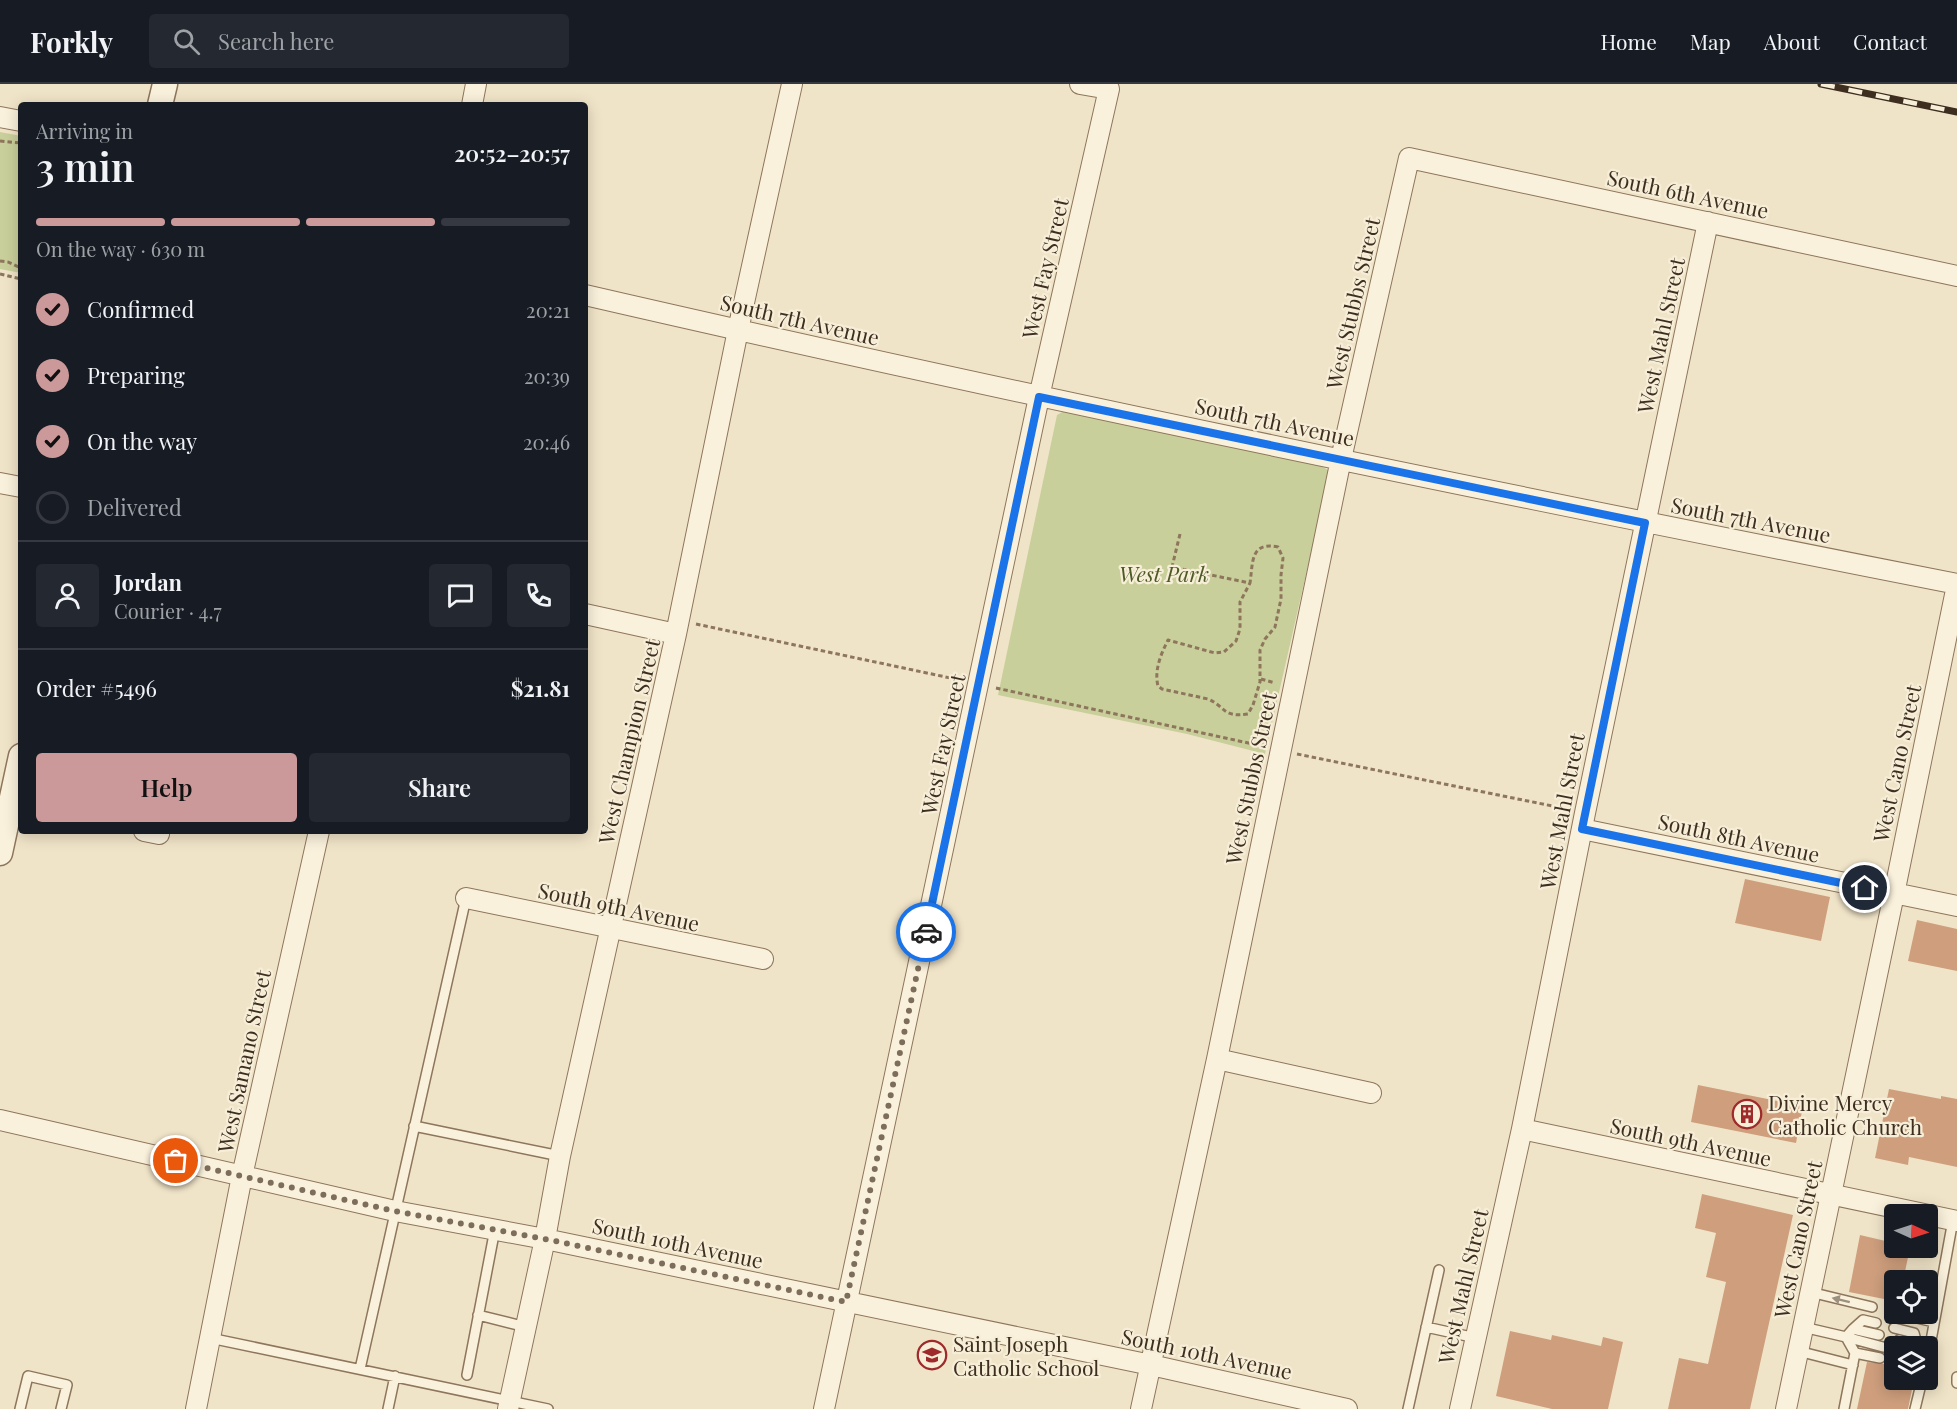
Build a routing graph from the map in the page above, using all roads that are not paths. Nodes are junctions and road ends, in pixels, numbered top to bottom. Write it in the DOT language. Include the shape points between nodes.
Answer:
graph roads {
  1 [pos="165,84"];
  2 [pos="476,84"];
  3 [pos="792,84"];
  4 [pos="1080,84"];
  5 [pos="161,102"];
  6 [pos="473,102"];
  7 [pos="0,117"];
  8 [pos="18,120"];
  9 [pos="1409,158"];
  10 [pos="1708,222"];
  11 [pos="1957,276"];
  12 [pos="588,296"];
  13 [pos="738,330"];
  14 [pos="1039,397"];
  15 [pos="1341,459"];
  16 [pos="0,483"];
  17 [pos="18,486"];
  18 [pos="1645,523"];
  19 [pos="1957,585"];
  20 [pos="588,615"];
  21 [pos="676,634"];
  22 [pos="18,770"];
  23 [pos="11,801"];
  24 [pos="1582,829"];
  25 [pos="318,834"];
  26 [pos="0,853"];
  27 [pos="1894,894"];
  28 [pos="466,898"];
  29 [pos="1957,906"];
  30 [pos="610,929"];
  31 [pos="763,960"];
  32 [pos="1217,1059"];
  33 [pos="1371,1093"];
  34 [pos="0,1120"];
  35 [pos="414,1126"];
  36 [pos="1522,1130"];
  37 [pos="560,1156"];
  38 [pos="242,1176"];
  39 [pos="1831,1195"];
  40 [pos="394,1211"];
  41 [pos="1955,1220"];
  42 [pos="495,1229"];
  43 [pos="545,1239"];
  44 [pos="1439,1270"];
  45 [pos="1810,1292"];
  46 [pos="846,1302"];
  47 [pos="1938,1303"];
  48 [pos="478,1315"];
  49 [pos="1863,1320"];
  50 [pos="1876,1323"];
  51 [pos="526,1327"];
  52 [pos="1426,1327"];
  53 [pos="1803,1327"];
  54 [pos="1894,1328"];
  55 [pos="1853,1329"];
  56 [pos="1879,1335"];
  57 [pos="1915,1336"];
  58 [pos="1846,1337"];
  59 [pos="210,1338"];
  60 [pos="1476,1338"];
  61 [pos="1883,1347"];
  62 [pos="1798,1351"];
  63 [pos="1855,1353"];
  64 [pos="1880,1358"];
  65 [pos="1151,1365"];
  66 [pos="1853,1365"];
  67 [pos="360,1369"];
  68 [pos="467,1375"];
  69 [pos="395,1376"];
  70 [pos="1957,1377"];
  71 [pos="1957,1383"];
  72 [pos="1920,1390"];
  73 [pos="509,1405"];
  74 [pos="20,1409"];
  75 [pos="61,1409"];
  76 [pos="196,1409"];
  77 [pos="388,1409"];
  78 [pos="548,1409"];
  79 [pos="824,1409"];
  80 [pos="1141,1409"];
  81 [pos="1347,1409"];
  82 [pos="1408,1409"];
  83 [pos="1460,1409"];
  84 [pos="1786,1409"];
  85 [pos="1844,1409"];
  86 [pos="1915,1409"];
  1 -- 5 [label="street"];
  2 -- 6 [label="street"];
  3 -- 13 [label="street, West Champion Street"];
  4 -- 14 [label="street, West Fay Street" via="1109,90"];
  7 -- 8 [label="street"];
  9 -- 10 [label="street, South 6th Avenue"];
  9 -- 15 [label="street, West Stubbs Street"];
  10 -- 11 [label="street, South 6th Avenue"];
  10 -- 18 [label="street, West Mahl Street"];
  12 -- 13 [label="street, South 7th Avenue"];
  13 -- 14 [label="street, South 7th Avenue"];
  13 -- 21 [label="street, West Champion Street"];
  14 -- 15 [label="street, South 7th Avenue"];
  14 -- 46 [label="street, West Fay Street"];
  15 -- 18 [label="street, South 7th Avenue"];
  15 -- 32 [label="street, West Stubbs Street"];
  16 -- 17 [label="street"];
  18 -- 19 [label="street, South 7th Avenue"];
  18 -- 24 [label="street, West Mahl Street"];
  19 -- 27 [label="street, West Cano Street"];
  20 -- 21 [label="street"];
  21 -- 30 [label="street, West Champion Street"];
  22 -- 23 [label="street"];
  23 -- 26 [label="street"];
  24 -- 27 [label="street, South 8th Avenue"];
  24 -- 36 [label="street, West Mahl Street"];
  25 -- 38 [label="street, West Samano Street"];
  27 -- 29 [label="street, South 8th Avenue"];
  27 -- 39 [label="street, West Cano Street"];
  28 -- 30 [label="street, South 9th Avenue"];
  28 -- 35 [label="lane"];
  30 -- 31 [label="street, South 9th Avenue"];
  30 -- 37 [label="street, West Champion Street"];
  32 -- 33 [label="street"];
  32 -- 65 [label="street, West Stubbs Street"];
  34 -- 38 [label="street, South 10th Avenue"];
  35 -- 37 [label="lane"];
  35 -- 40 [label="lane"];
  36 -- 39 [label="street, South 9th Avenue"];
  36 -- 60 [label="street, West Mahl Street"];
  37 -- 43 [label="street, West Champion Street"];
  38 -- 40 [label="street, South 10th Avenue"];
  38 -- 59 [label="street, West Samano Street"];
  39 -- 41 [label="street, South 9th Avenue"];
  39 -- 45 [label="street, West Cano Street"];
  40 -- 42 [label="street, South 10th Avenue"];
  40 -- 67 [label="lane"];
  41 -- 47 [label="lane"];
  42 -- 43 [label="street, South 10th Avenue"];
  42 -- 48 [label="lane"];
  43 -- 46 [label="street, South 10th Avenue"];
  43 -- 51 [label="street, West Champion Street"];
  44 -- 52 [label="lane"];
  49 -- 45 [label="lane, one-way" via="1869,1307"];
  45 -- 53 [label="street, West Cano Street"];
  46 -- 65 [label="street, South 10th Avenue"];
  46 -- 79 [label="street, West Fay Street"];
  48 -- 51 [label="lane"];
  48 -- 68 [label="lane"];
  49 -- 50 [label="lane"];
  49 -- 55 [label="lane"];
  51 -- 73 [label="street, West Champion Street"];
  52 -- 60 [label="lane"];
  52 -- 82 [label="lane"];
  53 -- 58 [label="lane"];
  53 -- 62 [label="street, West Cano Street"];
  54 -- 57 [label="lane"];
  55 -- 56 [label="lane"];
  55 -- 58 [label="lane"];
  58 -- 61 [label="lane"];
  58 -- 63 [label="lane"];
  59 -- 67 [label="lane"];
  59 -- 76 [label="street, West Samano Street"];
  60 -- 83 [label="street, West Mahl Street"];
  62 -- 66 [label="lane"];
  62 -- 84 [label="street, West Cano Street"];
  63 -- 64 [label="lane"];
  63 -- 66 [label="lane"];
  65 -- 80 [label="street, West Stubbs Street"];
  65 -- 81 [label="street, South 10th Avenue"];
  66 -- 85 [label="lane"];
  67 -- 69 [label="lane"];
  69 -- 73 [label="lane"];
  69 -- 77 [label="lane"];
  70 -- 71 [label="lane"];
  72 -- 86 [label="lane"];
  73 -- 78 [label="lane"];
  74 -- 75 [label="lane" via="28,1376 67,1385"];
}
